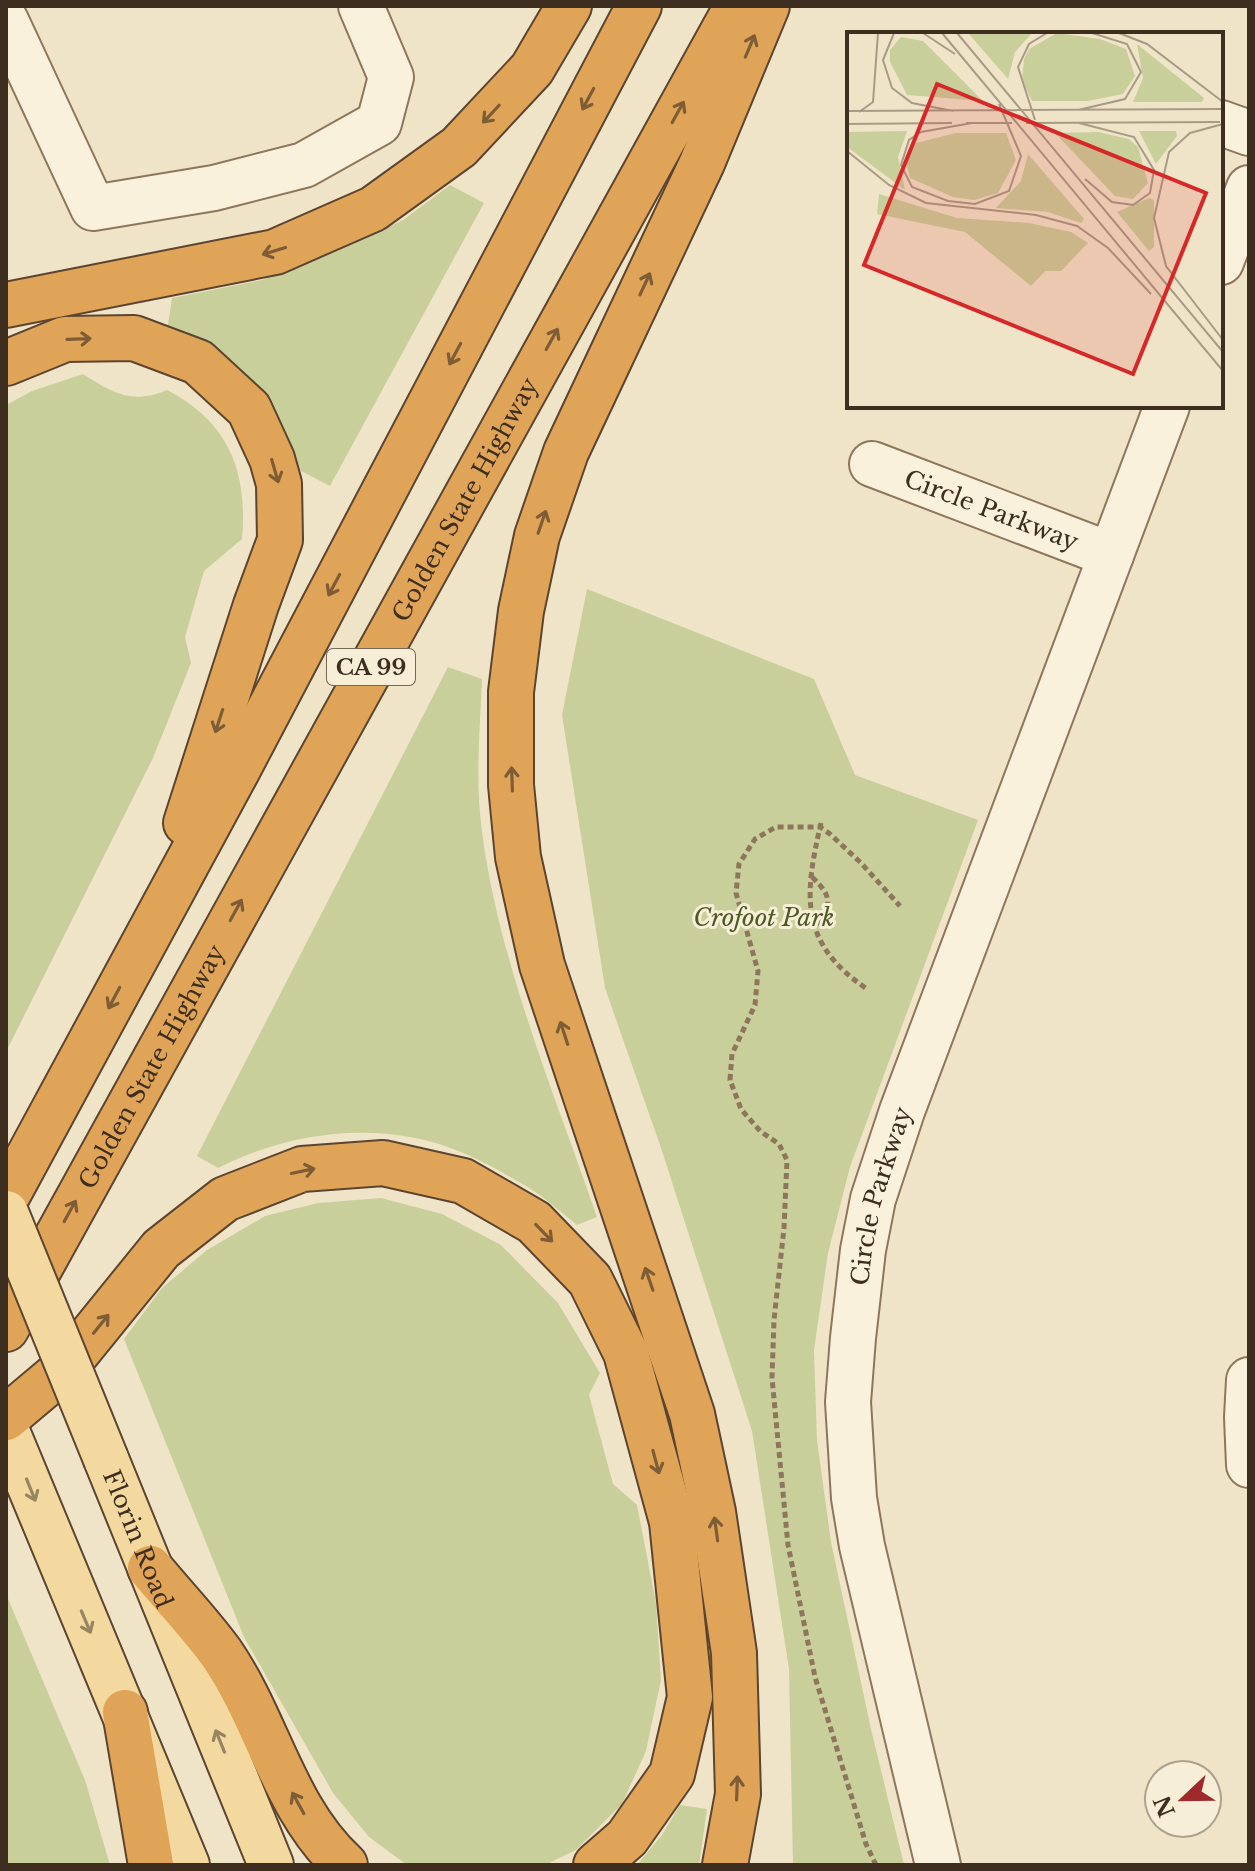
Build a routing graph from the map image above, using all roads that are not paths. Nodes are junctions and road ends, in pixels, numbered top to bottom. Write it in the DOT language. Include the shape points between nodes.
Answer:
graph roads {
  1 [pos="361,6"];
  2 [pos="569,6"];
  3 [pos="639,6"];
  4 [pos="737,6"];
  5 [pos="767,6"];
  6 [pos="6,21"];
  7 [pos="1223,124"];
  8 [pos="1249,133"];
  9 [pos="1249,188"];
  10 [pos="1223,257"];
  11 [pos="6,305"];
  12 [pos="6,363"];
  13 [pos="1166,408"];
  14 [pos="872,464"];
  15 [pos="1111,555"];
  16 [pos="151,929"];
  17 [pos="42,1132"];
  18 [pos="6,1170"];
  19 [pos="6,1198"];
  20 [pos="6,1213"];
  21 [pos="6,1329"];
  22 [pos="1249,1380"];
  23 [pos="6,1418"];
  24 [pos="6,1429"];
  25 [pos="1249,1465"];
  26 [pos="150,1568"];
  27 [pos="125,1712"];
  28 [pos="151,1865"];
  29 [pos="187,1865"];
  30 [pos="271,1865"];
  31 [pos="345,1865"];
  32 [pos="596,1865"];
  33 [pos="725,1865"];
  34 [pos="938,1865"];
  1 -- 6 [label="street" via="391,77 379,123 304,165 214,188 93,208"];
  2 -- 11 [label="highway, one-way" via="532,69 459,147 373,209 275,252"];
  3 -- 16 [label="highway, CA 99, one-way"];
  21 -- 4 [label="highway, Golden State Highway / CA 99, one-way"];
  33 -- 5 [label="highway, one-way" via="738,1794 734,1653 713,1512 692,1414 542,965 518,857 511,692 537,536 566,452 702,163"];
  7 -- 8 [label="street"];
  9 -- 10 [label="street"];
  12 -- 16 [label="highway, one-way" via="65,339 134,338 198,362 249,409 279,484 280,540"];
  13 -- 15 [label="street, Circle Parkway"];
  14 -- 15 [label="street, Circle Parkway"];
  15 -- 34 [label="street, Circle Parkway" via="902,1111 873,1199 863,1250 848,1402 854,1498"];
  16 -- 17 [label="highway, CA 99, one-way"];
  17 -- 18 [label="highway"];
  17 -- 19 [label="highway, CA 99"];
  20 -- 26 [label="main road, Florin Road, bridge"];
  22 -- 25 [label="street"];
  23 -- 32 [label="highway, one-way" via="63,1370 161,1249 225,1199 302,1169 383,1163 463,1181 534,1222 590,1280 626,1353 672,1522 690,1697 672,1774 627,1838"];
  24 -- 27 [label="main road, one-way"];
  30 -- 26 [label="main road, Florin Road, one-way"];
  31 -- 26 [label="highway, one-way" via="325,1847 297,1803 222,1654"];
  27 -- 28 [label="highway"];
  27 -- 29 [label="main road"];
}
